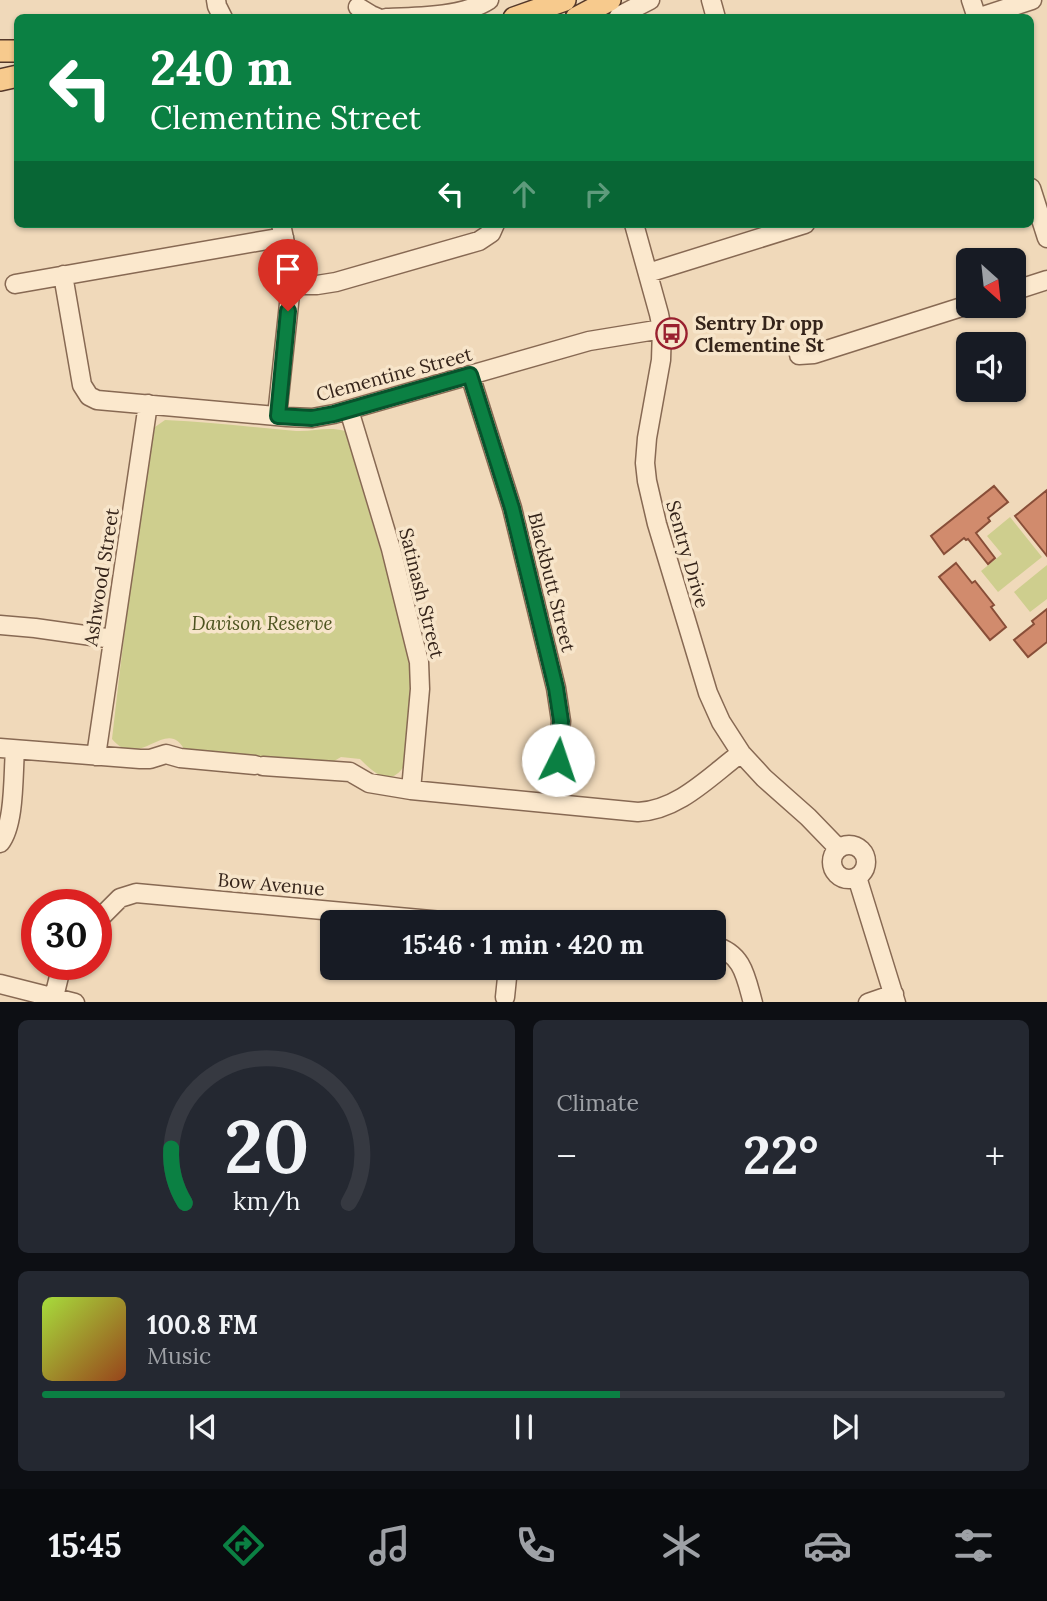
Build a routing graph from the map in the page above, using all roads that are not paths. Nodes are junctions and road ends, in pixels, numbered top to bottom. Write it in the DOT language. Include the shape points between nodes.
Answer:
graph roads {
  1 [pos="489,0"];
  2 [pos="567,0"];
  3 [pos="650,0"];
  4 [pos="1032,0"];
  5 [pos="614,8"];
  6 [pos="441,14"];
  7 [pos="525,14"];
  8 [pos="591,14"];
  9 [pos="989,14"];
  10 [pos="1034,197"];
  11 [pos="493,228"];
  12 [pos="635,228"];
  13 [pos="777,228"];
  14 [pos="282,230"];
  15 [pos="1047,238"];
  16 [pos="648,273"];
  17 [pos="63,275"];
  18 [pos="1047,280"];
  19 [pos="15,284"];
  20 [pos="291,285"];
  21 [pos="1026,287"];
  22 [pos="956,309"];
  23 [pos="662,329"];
  24 [pos="799,355"];
  25 [pos="470,375"];
  26 [pos="148,404"];
  27 [pos="349,410"];
  28 [pos="278,416"];
  29 [pos="0,625"];
  30 [pos="113,639"];
  31 [pos="8,749"];
  32 [pos="741,753"];
  33 [pos="96,756"];
  34 [pos="411,790"];
  35 [pos="553,804"];
  36 [pos="0,843"];
  37 [pos="112,906"];
  38 [pos="322,910"];
  39 [pos="726,950"];
  40 [pos="58,980"];
  41 [pos="507,980"];
  42 [pos="0,984"];
  43 [pos="54,997"];
  44 [pos="505,997"];
  45 [pos="895,998"];
  46 [pos="72,1002"];
  47 [pos="754,1002"];
  48 [pos="873,1002"];
  1 -- 6 [label="street"];
  2 -- 7 [label="main road"];
  3 -- 5 [label="street"];
  4 -- 9 [label="street"];
  5 -- 8 [label="main road"];
  10 -- 15 [label="street"];
  11 -- 20 [label="street" via="479,241 336,282"];
  12 -- 16 [label="street, Sentry Drive"];
  13 -- 16 [label="street"];
  14 -- 17 [label="street"];
  14 -- 20 [label="street"];
  16 -- 23 [label="street, Sentry Drive"];
  17 -- 19 [label="street"];
  17 -- 26 [label="street, Clementine Street" via="86,394 97,400"];
  18 -- 21 [label="street"];
  20 -- 28 [label="street"];
  22 -- 24 [label="street"];
  23 -- 25 [label="street, Clementine Street" via="589,341"];
  23 -- 32 [label="street, Sentry Drive" via="647,438 647,481 708,693"];
  25 -- 27 [label="street, Clementine Street"];
  25 -- 35 [label="street, Blackbutt Street" via="512,508 556,688 561,721"];
  26 -- 28 [label="street, Clementine Street"];
  26 -- 30 [label="street, Ashwood Street"];
  27 -- 28 [label="street, Clementine Street" via="312,418"];
  27 -- 34 [label="street, Satinash Street" via="419,662"];
  29 -- 30 [label="street"];
  30 -- 33 [label="street, Ashwood Street"];
  31 -- 33 [label="street"];
  31 -- 36 [label="street" via="10,820"];
  32 -- 35 [label="street" via="680,800 655,810"];
  32 -- 45 [label="street, Sentry Drive" via="838,848 856,846 864,854 864,869 857,877"];
  33 -- 34 [label="street" via="150,759 166,754 350,772 369,783"];
  34 -- 35 [label="street"];
  37 -- 38 [label="street, Bow Avenue" via="136,893"];
  39 -- 47 [label="street" via="739,963"];
  40 -- 43 [label="street"];
  41 -- 44 [label="street"];
  42 -- 43 [label="street"];
  43 -- 46 [label="street"];
  45 -- 48 [label="street"];
}
